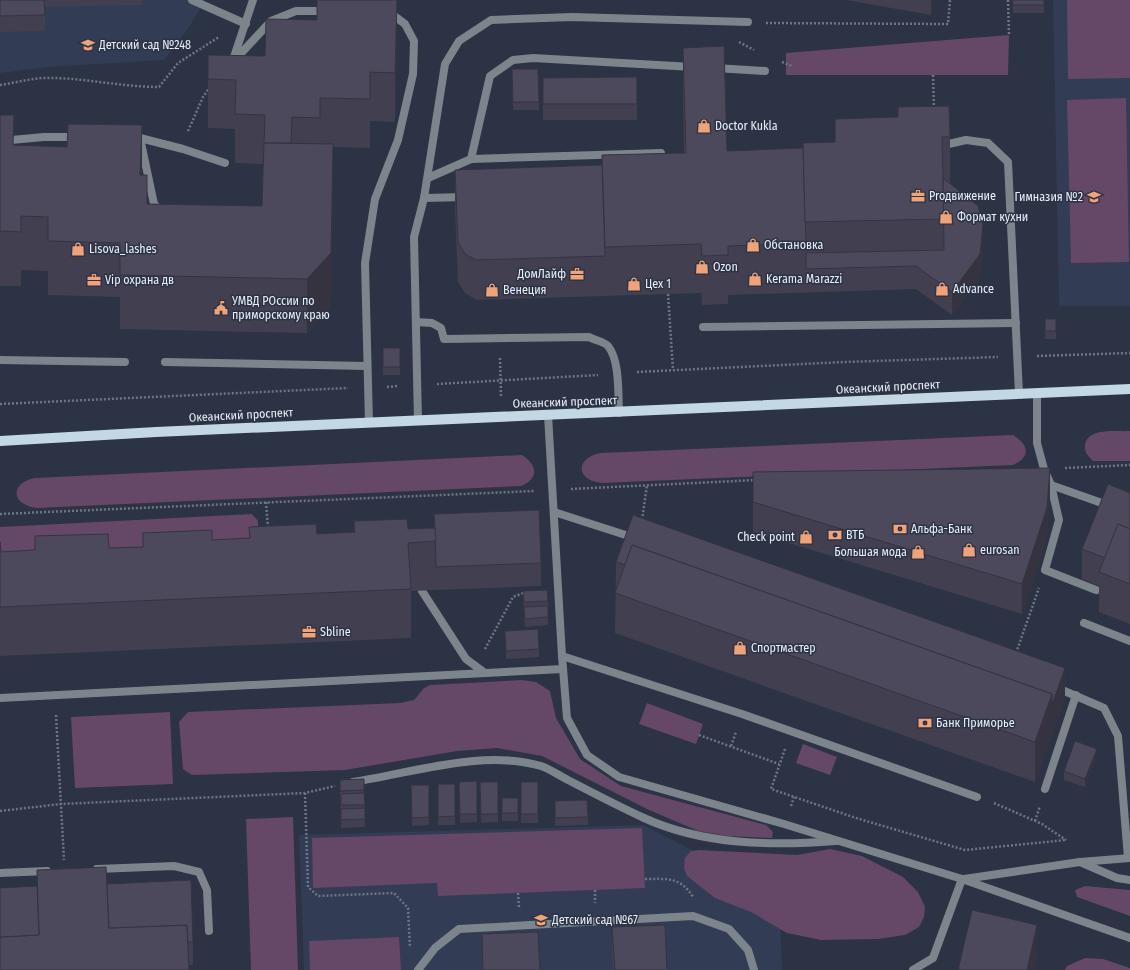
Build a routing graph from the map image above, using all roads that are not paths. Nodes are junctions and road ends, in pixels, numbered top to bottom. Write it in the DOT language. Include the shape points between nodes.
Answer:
graph roads {
  1 [pos="192,0"];
  2 [pos="253,0"];
  3 [pos="334,11"];
  4 [pos="379,11"];
  5 [pos="748,22"];
  6 [pos="246,24"];
  7 [pos="765,71"];
  8 [pos="84,137"];
  9 [pos="0,141"];
  10 [pos="935,148"];
  11 [pos="661,153"];
  12 [pos="471,159"];
  13 [pos="225,164"];
  14 [pos="428,178"];
  15 [pos="476,197"];
  16 [pos="424,198"];
  17 [pos="168,218"];
  18 [pos="416,322"];
  19 [pos="1016,323"];
  20 [pos="702,327"];
  21 [pos="0,360"];
  22 [pos="125,362"];
  23 [pos="166,362"];
  24 [pos="367,366"];
  25 [pos="1130,389"];
  26 [pos="1037,393"];
  27 [pos="1019,394"];
  28 [pos="618,413"];
  29 [pos="548,415"];
  30 [pos="418,421"];
  31 [pos="369,423"];
  32 [pos="0,441"];
  33 [pos="1051,485"];
  34 [pos="554,512"];
  35 [pos="1130,514"];
  36 [pos="640,540"];
  37 [pos="1096,590"];
  38 [pos="422,591"];
  39 [pos="1084,623"];
  40 [pos="1130,641"];
  41 [pos="562,656"];
  42 [pos="563,669"];
  43 [pos="485,673"];
  44 [pos="1046,684"];
  45 [pos="1076,695"];
  46 [pos="0,698"];
  47 [pos="343,784"];
  48 [pos="1045,789"];
  49 [pos="977,797"];
  50 [pos="836,841"];
  51 [pos="1129,858"];
  52 [pos="1080,862"];
  53 [pos="64,870"];
  54 [pos="88,870"];
  55 [pos="0,873"];
  56 [pos="962,879"];
  57 [pos="1130,880"];
  58 [pos="209,931"];
  59 [pos="1130,938"];
  60 [pos="418,970"];
  61 [pos="754,970"];
  62 [pos="913,970"];
  1 -- 6 [label="street"];
  2 -- 6 [label="street"];
  3 -- 6 [label="street" via="296,11 271,21 232,63"];
  4 -- 24 [label="street" via="393,15 405,24 414,41 413,74 398,140 375,199 365,263"];
  5 -- 14 [label="street" via="572,17 491,20 459,41 445,64"];
  7 -- 12 [label="street" via="533,58 513,60 490,76"];
  8 -- 9 [label="street"];
  10 -- 19 [label="street" via="966,140 988,143 1008,162"];
  11 -- 12 [label="street"];
  12 -- 14 [label="street"];
  13 -- 17 [label="street" via="183,149 136,138 154,204"];
  14 -- 16 [label="street"];
  15 -- 16 [label="street"];
  16 -- 18 [label="street" via="414,237"];
  18 -- 28 [label="street" via="432,323 441,328 444,339 589,337 608,345 614,356 617,374"];
  18 -- 30 [label="street"];
  19 -- 20 [label="street"];
  19 -- 27 [label="street"];
  21 -- 22 [label="street"];
  23 -- 24 [label="street"];
  24 -- 31 [label="street"];
  25 -- 26 [label="main road, Океанский проспект"];
  26 -- 27 [label="main road, Океанский проспект"];
  26 -- 33 [label="street" via="1037,443"];
  27 -- 28 [label="main road, Океанский проспект"];
  28 -- 29 [label="main road, Океанский проспект"];
  29 -- 30 [label="main road, Океанский проспект"];
  29 -- 34 [label="street"];
  30 -- 31 [label="main road, Океанский проспект"];
  31 -- 32 [label="main road, Океанский проспект"];
  33 -- 35 [label="street"];
  33 -- 37 [label="street" via="1059,520 1045,570"];
  34 -- 36 [label="street"];
  34 -- 41 [label="street"];
  38 -- 43 [label="street" via="466,659"];
  39 -- 40 [label="street"];
  41 -- 42 [label="street"];
  41 -- 49 [label="street" via="742,714"];
  42 -- 43 [label="street"];
  42 -- 50 [label="street" via="567,718 587,755 618,777"];
  43 -- 46 [label="street"];
  44 -- 45 [label="street"];
  45 -- 48 [label="street"];
  45 -- 51 [label="street" via="1104,708 1118,736"];
  47 -- 50 [label="street" via="462,762 494,760 542,766 645,819 694,836 728,841 795,844"];
  50 -- 56 [label="street"];
  51 -- 52 [label="street"];
  52 -- 56 [label="street"];
  52 -- 57 [label="street" via="1117,878"];
  53 -- 55 [label="street"];
  54 -- 58 [label="street" via="174,866 200,872 207,890"];
  56 -- 59 [label="street"];
  56 -- 62 [label="street" via="933,958"];
  60 -- 61 [label="street" via="435,948 459,929 693,916 729,930 748,950"];
}
